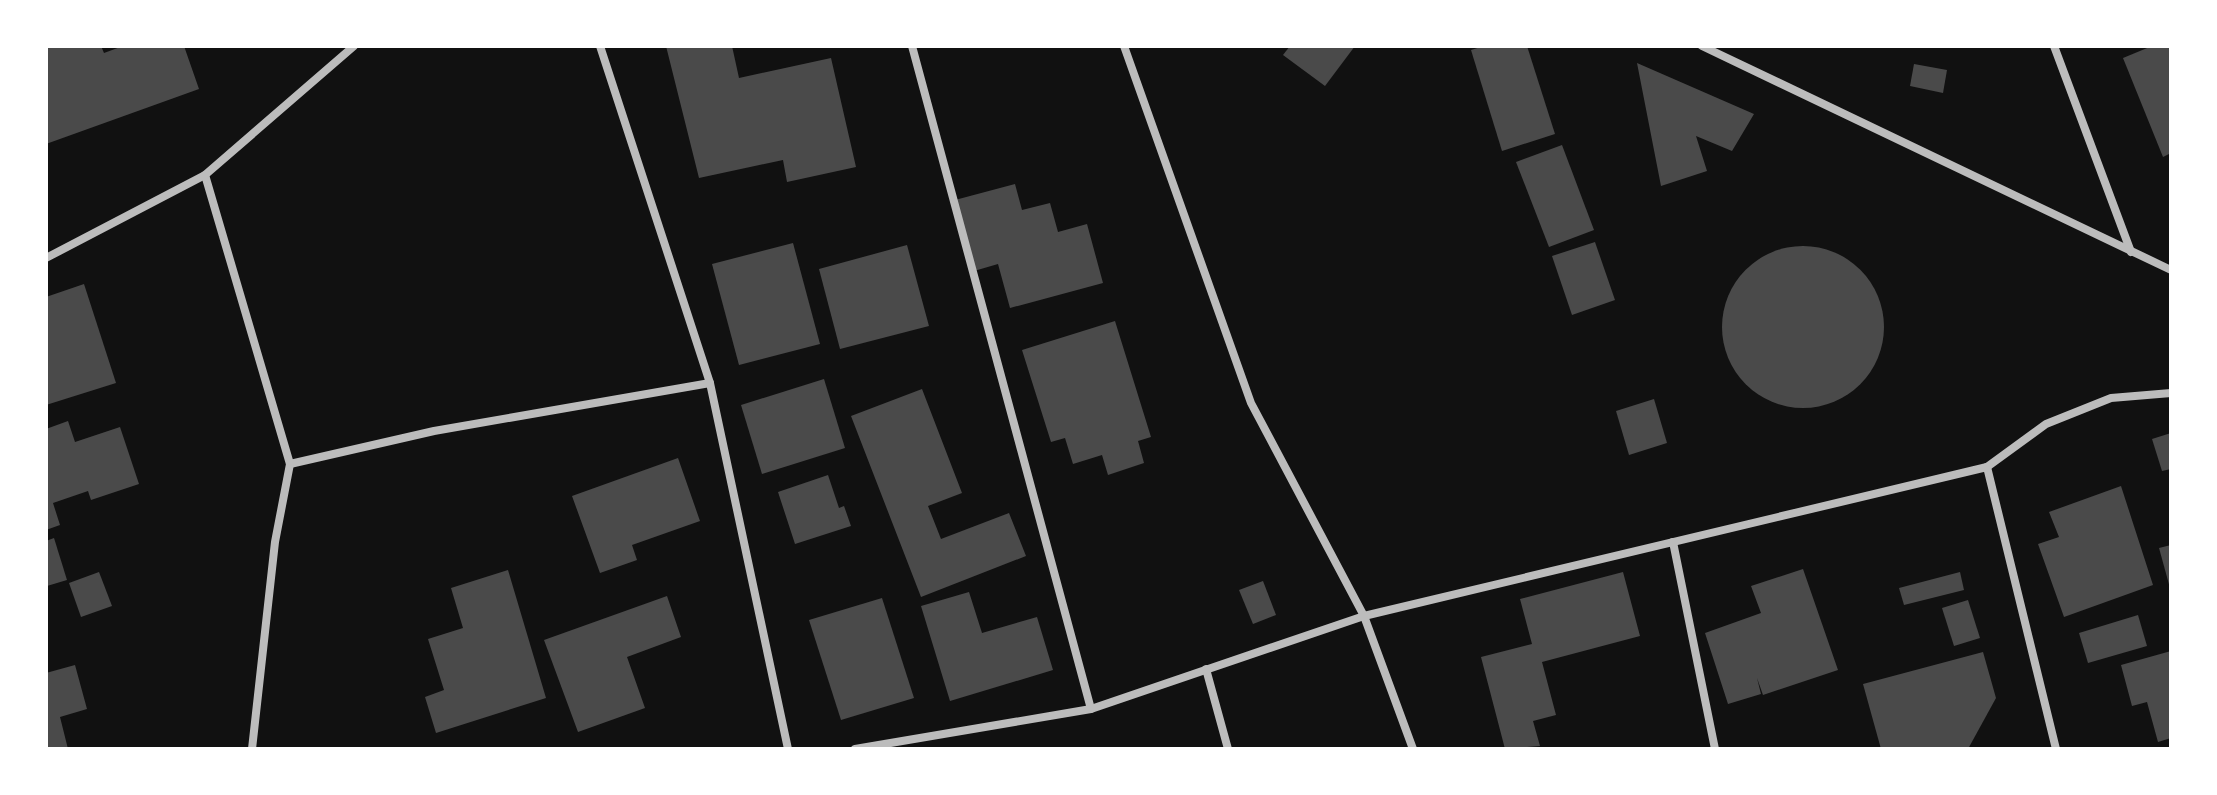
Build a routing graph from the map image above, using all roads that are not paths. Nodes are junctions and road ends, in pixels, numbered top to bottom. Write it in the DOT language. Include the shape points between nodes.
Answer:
graph roads {
  1 [pos="354,46"];
  2 [pos="600,46"];
  3 [pos="912,46"];
  4 [pos="1124,46"];
  5 [pos="1702,46"];
  6 [pos="2054,46"];
  7 [pos="205,175"];
  8 [pos="2131,252"];
  9 [pos="46,258"];
  10 [pos="2171,270"];
  11 [pos="710,383"];
  12 [pos="2171,393"];
  13 [pos="290,464"];
  14 [pos="1987,467"];
  15 [pos="1673,542"];
  16 [pos="1364,616"];
  17 [pos="1206,669"];
  18 [pos="1091,709"];
  19 [pos="252,749"];
  20 [pos="788,749"];
  21 [pos="855,749"];
  22 [pos="1228,749"];
  23 [pos="1413,749"];
  24 [pos="1715,749"];
  25 [pos="2056,749"];
  1 -- 7 [label="street"];
  2 -- 11 [label="street"];
  3 -- 18 [label="street"];
  4 -- 16 [label="street" via="1251,403"];
  5 -- 8 [label="street"];
  6 -- 8 [label="street"];
  7 -- 9 [label="street"];
  7 -- 13 [label="street"];
  8 -- 10 [label="street"];
  11 -- 13 [label="street" via="434,431"];
  11 -- 20 [label="street"];
  12 -- 14 [label="street" via="2111,398 2046,424"];
  13 -- 19 [label="street" via="275,542"];
  14 -- 15 [label="street"];
  14 -- 25 [label="street"];
  15 -- 16 [label="street"];
  15 -- 24 [label="street"];
  16 -- 17 [label="street"];
  16 -- 23 [label="street"];
  17 -- 18 [label="street"];
  17 -- 22 [label="street"];
  18 -- 21 [label="street"];
}
